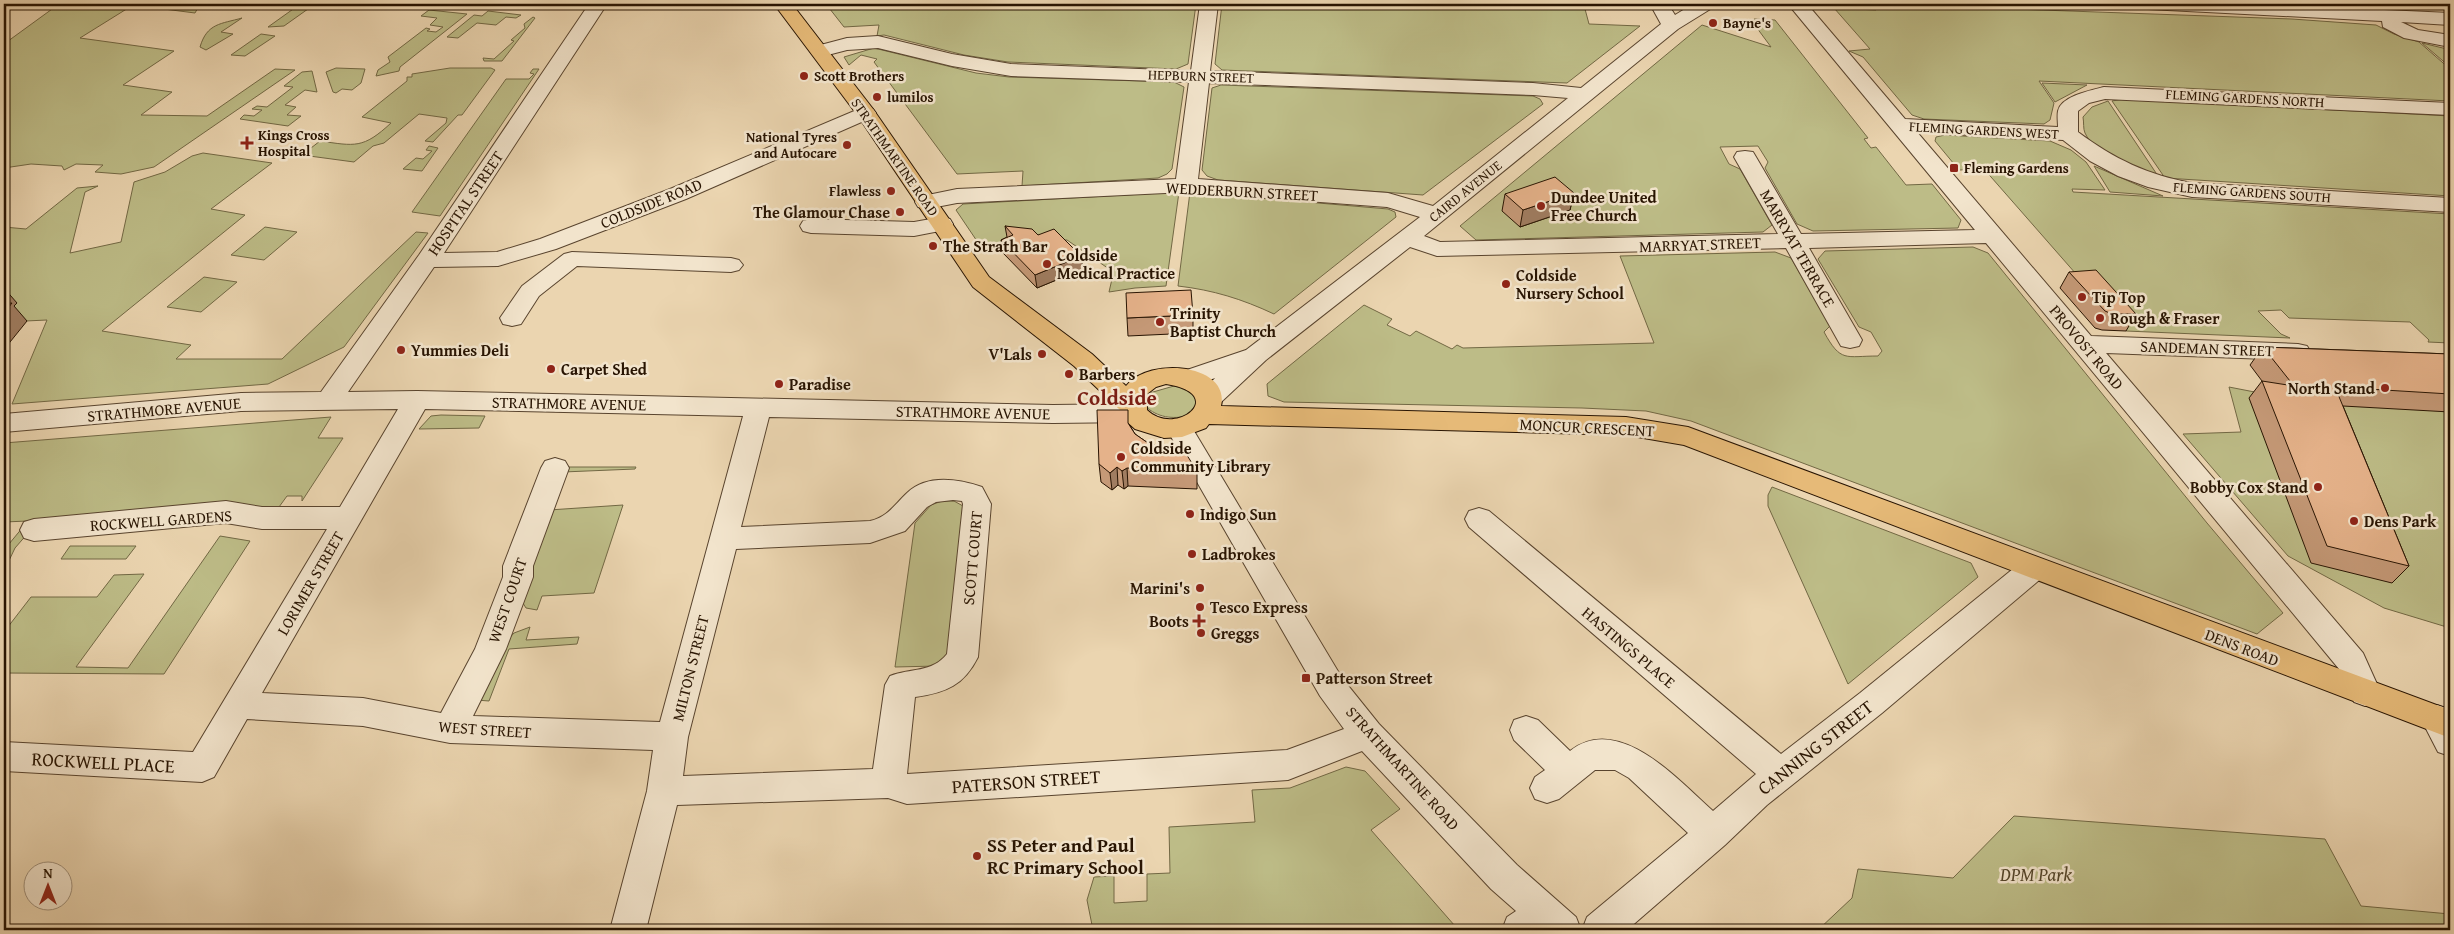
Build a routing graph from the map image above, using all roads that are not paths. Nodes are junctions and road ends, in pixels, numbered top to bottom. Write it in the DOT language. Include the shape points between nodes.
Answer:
graph roads {
  1 [pos="598,4"];
  2 [pos="783,4"];
  3 [pos="1209,4"];
  4 [pos="1659,4"];
  5 [pos="1706,4"];
  6 [pos="2148,4"];
  7 [pos="1795,5"];
  8 [pos="2316,7"];
  9 [pos="2382,15"];
  10 [pos="2450,19"];
  11 [pos="1670,25"];
  12 [pos="2450,41"];
  13 [pos="820,51"];
  14 [pos="1199,76"];
  15 [pos="1586,94"];
  16 [pos="2450,109"];
  17 [pos="866,113"];
  18 [pos="1901,125"];
  19 [pos="2068,134"];
  20 [pos="1744,157"];
  21 [pos="1186,185"];
  22 [pos="926,202"];
  23 [pos="2450,205"];
  24 [pos="1436,215"];
  25 [pos="942,224"];
  26 [pos="811,226"];
  27 [pos="1994,236"];
  28 [pos="565,237"];
  29 [pos="1407,238"];
  30 [pos="1795,242"];
  31 [pos="572,259"];
  32 [pos="427,260"];
  33 [pos="731,265"];
  34 [pos="512,318"];
  35 [pos="1850,340"];
  36 [pos="2084,344"];
  37 [pos="2322,352"];
  38 [pos="1257,354"];
  39 [pos="1083,360"];
  40 [pos="1155,378"];
  41 [pos="1190,378"];
  42 [pos="328,400"];
  43 [pos="418,400"];
  44 [pos="758,408"];
  45 [pos="1133,409"];
  46 [pos="1198,414"];
  47 [pos="4,423"];
  48 [pos="555,468"];
  49 [pos="348,518"];
  50 [pos="1480,519"];
  51 [pos="34,530"];
  52 [pos="723,539"];
  53 [pos="2034,568"];
  54 [pos="2365,693"];
  55 [pos="239,705"];
  56 [pos="2446,728"];
  57 [pos="450,729"];
  58 [pos="1526,730"];
  59 [pos="1367,734"];
  60 [pos="672,737"];
  61 [pos="4,757"];
  62 [pos="202,767"];
  63 [pos="1780,774"];
  64 [pos="888,783"];
  65 [pos="680,791"];
  66 [pos="1713,834"];
  67 [pos="1542,925"];
  68 [pos="628,930"];
  69 [pos="1600,930"];
  1 -- 32 [label="street, HOSPITAL STREET"];
  2 -- 13 [label="main road, STRATHMARTINE ROAD"];
  3 -- 14 [label="street"];
  4 -- 11 [label="street"];
  5 -- 11 [label="street, CAIRD AVENUE"];
  6 -- 8 [label="street"];
  7 -- 18 [label="street, PROVOST ROAD"];
  8 -- 9 [label="street"];
  9 -- 10 [label="street"];
  9 -- 12 [label="street" via="2403,31"];
  11 -- 15 [label="street, CAIRD AVENUE"];
  13 -- 14 [label="street, HEPBURN STREET" via="847,44 878,42 1011,70"];
  13 -- 17 [label="main road, STRATHMARTINE ROAD"];
  14 -- 15 [label="street, HEPBURN STREET" via="1533,89"];
  14 -- 21 [label="street"];
  15 -- 24 [label="street, CAIRD AVENUE"];
  16 -- 19 [label="street, FLEMING GARDENS NORTH" via="2104,93 2082,100 2068,109"];
  17 -- 22 [label="main road, STRATHMARTINE ROAD"];
  17 -- 28 [label="street, COLDSIDE ROAD" via="678,194"];
  18 -- 19 [label="street, FLEMING GARDENS WEST"];
  18 -- 27 [label="street, PROVOST ROAD"];
  19 -- 23 [label="street, FLEMING GARDENS SOUTH" via="2100,160 2128,174 2167,186"];
  20 -- 30 [label="street, MARRYAT TERRACE"];
  21 -- 22 [label="street, WEDDERBURN STREET" via="957,196"];
  21 -- 24 [label="street, WEDDERBURN STREET" via="1388,200"];
  22 -- 25 [label="main road, STRATHMARTINE ROAD"];
  24 -- 29 [label="street, CAIRD AVENUE"];
  25 -- 26 [label="street" via="914,229"];
  25 -- 39 [label="main road, STRATHMARTINE ROAD" via="982,282"];
  27 -- 30 [label="street, MARRYAT STREET"];
  27 -- 36 [label="street, PROVOST ROAD"];
  28 -- 31 [label="street"];
  28 -- 32 [label="street, COLDSIDE ROAD" via="498,259"];
  29 -- 30 [label="street, MARRYAT STREET" via="1436,249"];
  29 -- 38 [label="street, CAIRD AVENUE"];
  30 -- 35 [label="street, MARRYAT TERRACE"];
  31 -- 33 [label="street"];
  31 -- 34 [label="street" via="530,290"];
  32 -- 42 [label="street, HOSPITAL STREET"];
  36 -- 37 [label="street, SANDEMAN STREET"];
  36 -- 54 [label="street, PROVOST ROAD" via="2352,662"];
  38 -- 41 [label="street, CAIRD AVENUE"];
  38 -- 46 [label="street, CAIRD AVENUE"];
  39 -- 40 [label="main road, STRATHMARTINE ROAD" via="1122,373"];
  39 -- 45 [label="main road, STRATHMARTINE ROAD"];
  40 -- 41 [label="main road" via="1166,375"];
  40 -- 45 [label="main road" via="1132,396"];
  41 -- 46 [label="main road" via="1207,390"];
  42 -- 43 [label="street, STRATHMORE AVENUE"];
  42 -- 47 [label="street, STRATHMORE AVENUE" via="241,402"];
  43 -- 44 [label="street, STRATHMORE AVENUE"];
  43 -- 49 [label="street, LORIMER STREET"];
  44 -- 45 [label="street, STRATHMORE AVENUE" via="1053,414"];
  44 -- 52 [label="street, MILTON STREET"];
  45 -- 46 [label="main road" via="1141,421 1152,426"];
  46 -- 53 [label="main road, MONCUR CRESCENT" via="1626,426 1669,432"];
  46 -- 59 [label="street, STRATHMARTINE ROAD" via="1331,687"];
  48 -- 57 [label="street, WEST COURT" via="490,650"];
  49 -- 51 [label="street, ROCKWELL GARDENS" via="262,518 226,512"];
  49 -- 55 [label="street, LORIMER STREET"];
  50 -- 63 [label="street, HASTINGS PLACE"];
  52 -- 60 [label="street, MILTON STREET"];
  52 -- 64 [label="street, SCOTT COURT" via="870,532 888,528 920,498 938,490 957,489 972,494 977,504 962,657 955,670 936,681 901,685"];
  53 -- 54 [label="main road, DENS ROAD"];
  53 -- 63 [label="street, CANNING STREET"];
  54 -- 56 [label="main road, DENS ROAD"];
  55 -- 57 [label="street, WEST STREET" via="363,712"];
  55 -- 62 [label="street, LORIMER STREET"];
  57 -- 60 [label="street, WEST STREET"];
  58 -- 66 [label="street" via="1557,779 1589,755 1619,756 1641,768"];
  59 -- 64 [label="street, PATERSON STREET" via="1288,765 907,789"];
  59 -- 67 [label="street, STRATHMARTINE ROAD" via="1504,877"];
  60 -- 68 [label="street, MILTON STREET" via="664,792"];
  61 -- 62 [label="street, ROCKWELL PLACE"];
  63 -- 66 [label="street, CANNING STREET"];
  64 -- 65 [label="street, PATERSON STREET"];
  66 -- 69 [label="street, CANNING STREET"];
}
